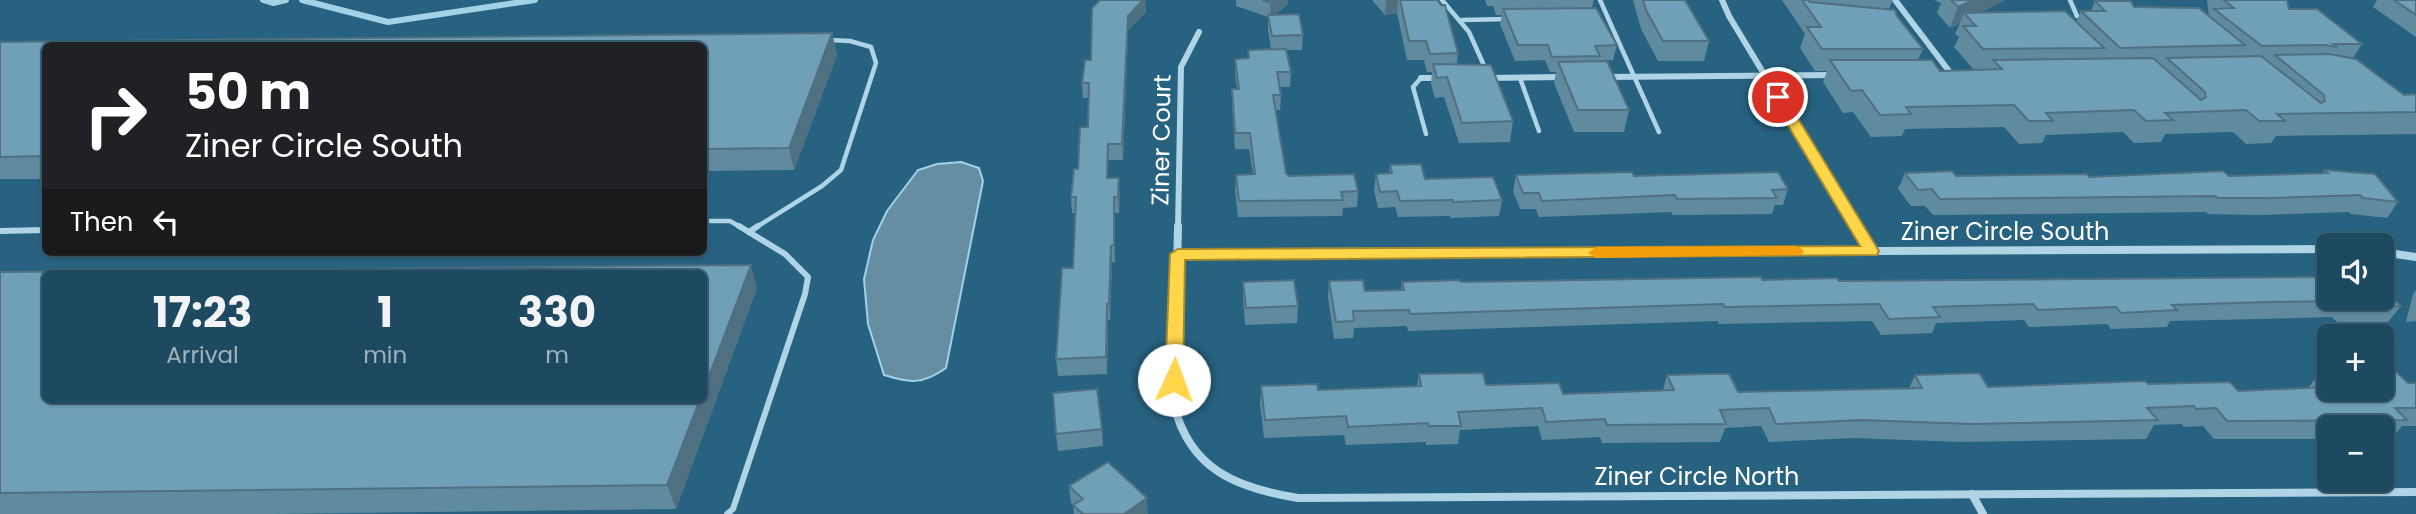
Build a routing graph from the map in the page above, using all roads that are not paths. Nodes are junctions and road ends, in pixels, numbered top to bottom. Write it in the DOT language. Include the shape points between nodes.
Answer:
graph roads {
  1 [pos="1442,0"];
  2 [pos="1600,0"];
  3 [pos="1722,0"];
  4 [pos="1895,0"];
  5 [pos="2070,0"];
  6 [pos="2073,16"];
  7 [pos="2089,16"];
  8 [pos="1514,19"];
  9 [pos="1462,20"];
  10 [pos="1904,28"];
  11 [pos="1917,29"];
  12 [pos="1199,32"];
  13 [pos="816,40"];
  14 [pos="1842,75"];
  15 [pos="1938,75"];
  16 [pos="1952,75"];
  17 [pos="1965,75"];
  18 [pos="1765,76"];
  19 [pos="1570,77"];
  20 [pos="1596,77"];
  21 [pos="1634,77"];
  22 [pos="1421,78"];
  23 [pos="1448,78"];
  24 [pos="1475,78"];
  25 [pos="1488,78"];
  26 [pos="1520,78"];
  27 [pos="1539,131"];
  28 [pos="1659,132"];
  29 [pos="1426,134"];
  30 [pos="707,221"];
  31 [pos="42,230"];
  32 [pos="0,231"];
  33 [pos="749,232"];
  34 [pos="2317,250"];
  35 [pos="1871,251"];
  36 [pos="1178,254"];
  37 [pos="2394,254"];
  38 [pos="2416,257"];
  39 [pos="2416,492"];
  40 [pos="1972,494"];
  41 [pos="727,514"];
  42 [pos="1983,514"];
  1 -- 9 [label="lane"];
  2 -- 21 [label="lane"];
  3 -- 18 [label="street"];
  4 -- 11 [label="street"];
  5 -- 6 [label="lane"];
  6 -- 7 [label="street"];
  8 -- 9 [label="lane"];
  9 -- 25 [label="lane" via="1482,54"];
  10 -- 11 [label="lane"];
  11 -- 16 [label="street"];
  12 -- 36 [label="street, Ziner Court" via="1181,67"];
  13 -- 33 [label="lane" via="871,47 876,63 841,170"];
  14 -- 18 [label="street"];
  15 -- 16 [label="street"];
  16 -- 17 [label="street"];
  18 -- 21 [label="street"];
  18 -- 35 [label="street"];
  19 -- 26 [label="street"];
  20 -- 21 [label="street"];
  21 -- 28 [label="lane"];
  22 -- 23 [label="street"];
  22 -- 29 [label="lane" via="1413,87"];
  24 -- 25 [label="street"];
  25 -- 26 [label="street"];
  26 -- 27 [label="lane"];
  30 -- 33 [label="lane" via="730,221"];
  31 -- 32 [label="lane"];
  33 -- 41 [label="lane" via="785,254 808,277 733,509"];
  34 -- 35 [label="street, Ziner Circle South"];
  35 -- 36 [label="street, Ziner Circle South"];
  36 -- 40 [label="street, Ziner Circle North" via="1176,421 1191,449 1211,468 1266,494 1298,498"];
  37 -- 38 [label="street"];
  39 -- 40 [label="street, Ziner Circle North"];
  40 -- 42 [label="street"];
}
